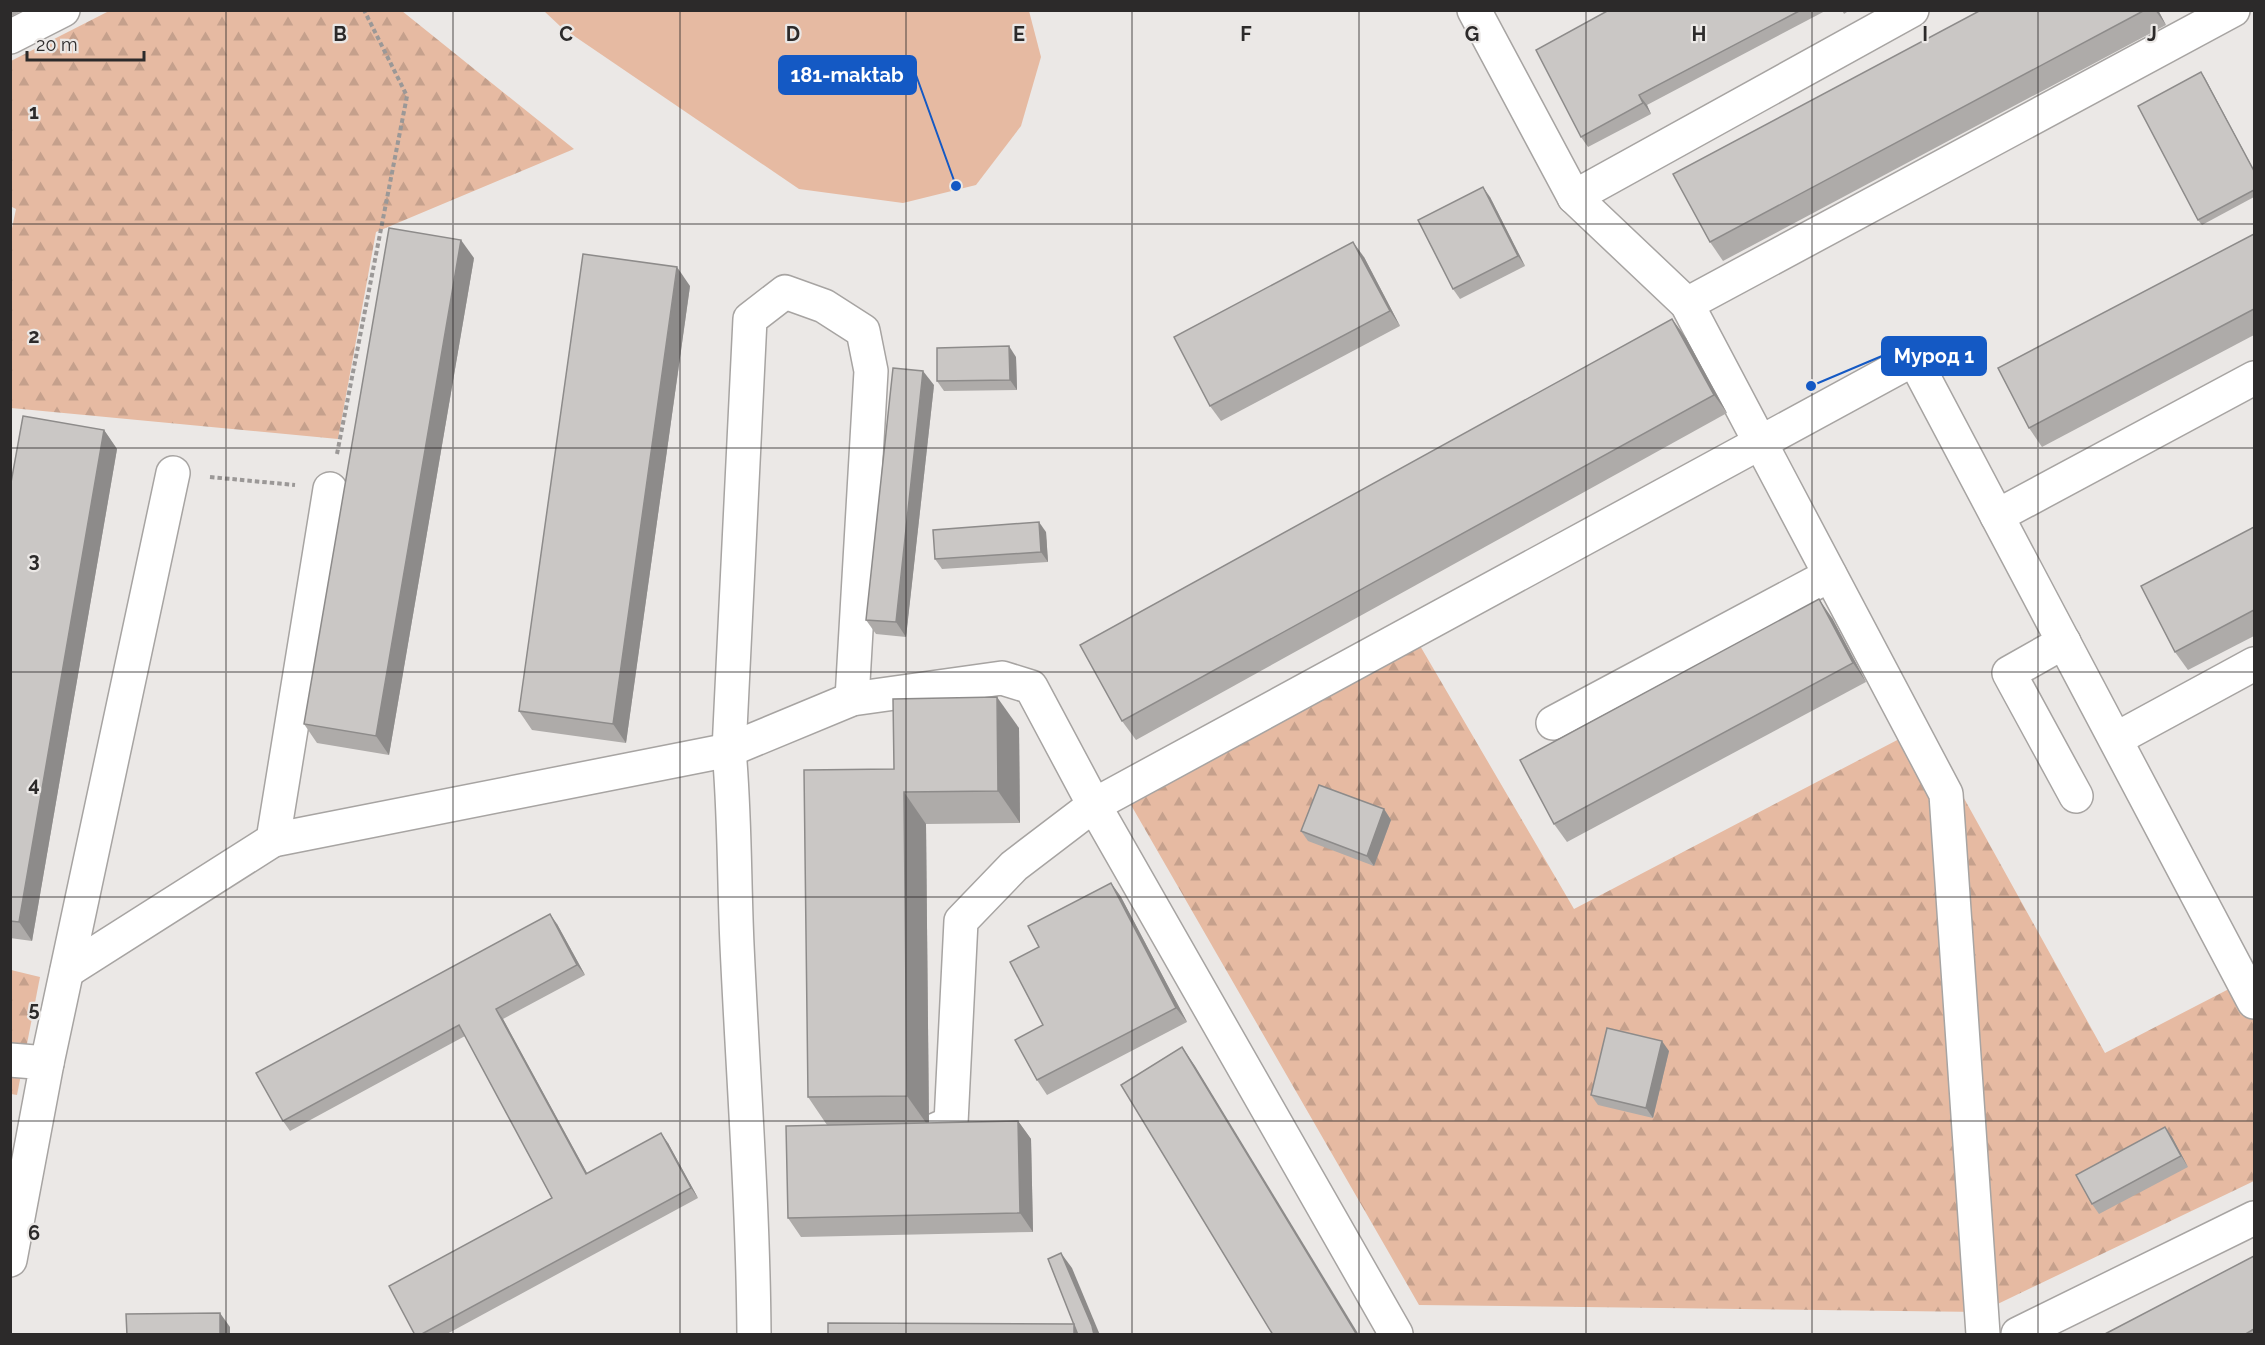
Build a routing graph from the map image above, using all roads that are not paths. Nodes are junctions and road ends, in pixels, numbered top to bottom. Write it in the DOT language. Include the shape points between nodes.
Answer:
graph roads {
  1 [pos="63,10"];
  2 [pos="1474,10"];
  3 [pos="1912,10"];
  4 [pos="2233,10"];
  5 [pos="10,37"];
  6 [pos="1574,197"];
  7 [pos="1687,304"];
  8 [pos="2254,378"];
  9 [pos="1760,442"];
  10 [pos="173,473"];
  11 [pos="330,489"];
  12 [pos="1997,516"];
  13 [pos="1830,575"];
  14 [pos="2064,642"];
  15 [pos="2254,664"];
  16 [pos="852,699"];
  17 [pos="1553,723"];
  18 [pos="2116,739"];
  19 [pos="729,750"];
  20 [pos="2076,795"];
  21 [pos="1094,805"];
  22 [pos="273,840"];
  23 [pos="67,971"];
  24 [pos="2250,983"];
  25 [pos="10,1060"];
  26 [pos="47,1063"];
  27 [pos="922,1136"];
  28 [pos="2254,1218"];
  29 [pos="10,1260"];
  30 [pos="1396,1334"];
  31 [pos="754,1335"];
  32 [pos="1405,1335"];
  33 [pos="1983,1335"];
  34 [pos="2018,1335"];
  1 -- 5 [label="lane"];
  2 -- 6 [label="lane"];
  3 -- 6 [label="lane"];
  4 -- 7 [label="lane"];
  6 -- 7 [label="lane"];
  7 -- 9 [label="lane"];
  8 -- 12 [label="lane"];
  9 -- 12 [label="lane" via="1914,359"];
  9 -- 13 [label="lane"];
  9 -- 21 [label="lane"];
  10 -- 23 [label="lane"];
  11 -- 22 [label="lane"];
  12 -- 14 [label="lane"];
  13 -- 17 [label="lane"];
  13 -- 33 [label="lane" via="1946,794"];
  14 -- 18 [label="lane"];
  14 -- 20 [label="lane" via="2009,673"];
  15 -- 18 [label="lane"];
  16 -- 19 [label="lane"];
  16 -- 19 [label="lane" via="871,372 862,331 824,306 785,292 750,319"];
  16 -- 21 [label="lane" via="1002,678 1030,687"];
  18 -- 24 [label="lane"];
  19 -- 22 [label="lane"];
  19 -- 31 [label="lane" via="753,1237"];
  21 -- 27 [label="lane" via="1014,866 961,921 951,1123"];
  21 -- 30 [label="lane"];
  22 -- 23 [label="lane"];
  23 -- 26 [label="lane"];
  25 -- 26 [label="lane"];
  26 -- 29 [label="lane"];
  28 -- 34 [label="lane"];
  30 -- 32 [label="lane"];
}
